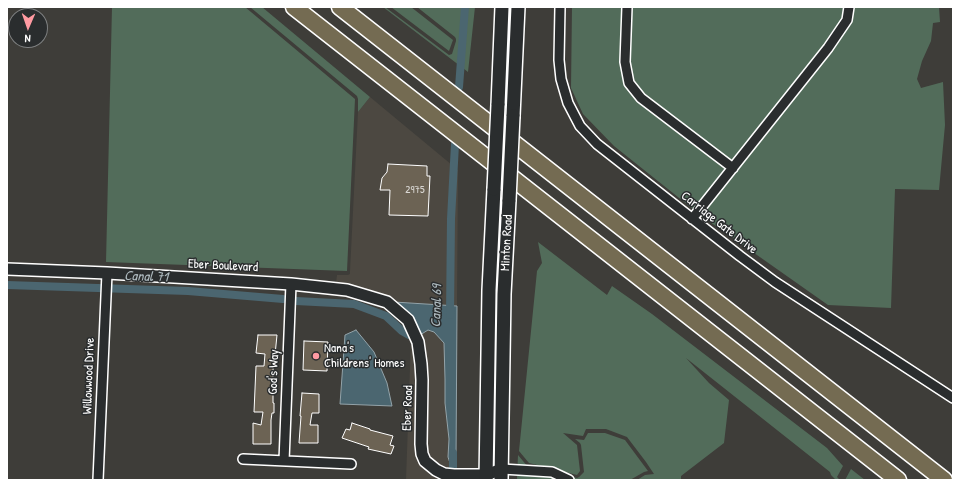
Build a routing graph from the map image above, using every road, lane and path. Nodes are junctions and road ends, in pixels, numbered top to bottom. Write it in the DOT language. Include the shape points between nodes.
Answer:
graph roads {
  1 [pos="294,7"];
  2 [pos="340,7"];
  3 [pos="502,7"];
  4 [pos="518,7"];
  5 [pos="560,7"];
  6 [pos="627,7"];
  7 [pos="849,7"];
  8 [pos="733,168"];
  9 [pos="692,219"];
  10 [pos="7,269"];
  11 [pos="106,276"];
  12 [pos="290,284"];
  13 [pos="387,302"];
  14 [pos="953,398"];
  15 [pos="243,459"];
  16 [pos="284,461"];
  17 [pos="351,464"];
  18 [pos="494,477"];
  19 [pos="98,480"];
  20 [pos="569,480"];
  21 [pos="898,480"];
  22 [pos="944,480"];
  1 -- 21 [label="highway"];
  2 -- 22 [label="highway"];
  3 -- 18 [label="main road, Minton Road, bridge" via="489,290"];
  4 -- 18 [label="main road, Minton Road, bridge"];
  5 -- 9 [label="street, Carriage Gate Drive" via="558,60 561,79 568,103 580,126 597,144"];
  6 -- 8 [label="street" via="625,62 629,83 641,98"];
  7 -- 8 [label="street" via="847,20 828,48"];
  8 -- 9 [label="street"];
  9 -- 14 [label="street, Carriage Gate Drive" via="775,282"];
  10 -- 11 [label="street, Eber Boulevard"];
  11 -- 12 [label="street, Eber Boulevard"];
  11 -- 19 [label="street, Willowwood Drive"];
  12 -- 13 [label="street, Eber Boulevard" via="347,290"];
  12 -- 16 [label="street, God's Way"];
  13 -- 18 [label="street, Eber Road" via="408,320 418,342 422,380 421,444 425,461 444,474"];
  15 -- 16 [label="street"];
  16 -- 17 [label="street"];
  18 -- 20 [label="street" via="552,472"];
}
